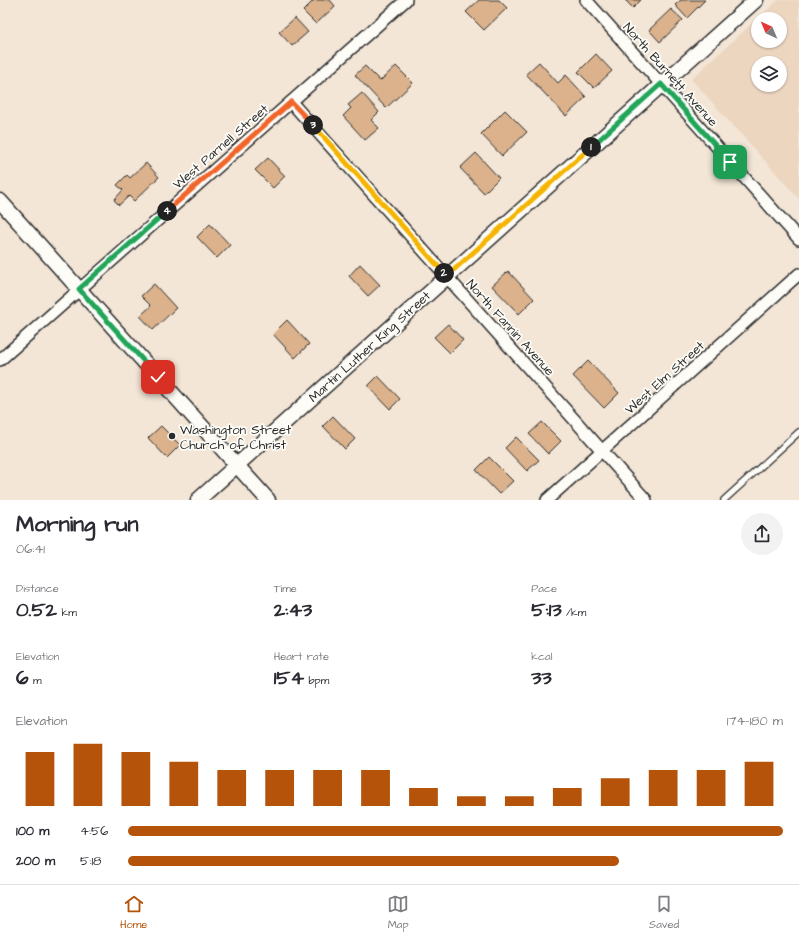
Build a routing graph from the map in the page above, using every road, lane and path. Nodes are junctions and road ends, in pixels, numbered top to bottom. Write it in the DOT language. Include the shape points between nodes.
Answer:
graph roads {
  1 [pos="406,0"];
  2 [pos="586,0"];
  3 [pos="756,0"];
  4 [pos="661,84"];
  5 [pos="291,102"];
  6 [pos="0,201"];
  7 [pos="799,239"];
  8 [pos="799,274"];
  9 [pos="447,276"];
  10 [pos="79,289"];
  11 [pos="0,360"];
  12 [pos="799,432"];
  13 [pos="602,450"];
  14 [pos="237,465"];
  15 [pos="198,500"];
  16 [pos="268,500"];
  17 [pos="547,500"];
  18 [pos="646,500"];
  19 [pos="724,500"];
  1 -- 5 [label="street, West Parnell Street"];
  2 -- 4 [label="street, North Burnett Avenue"];
  3 -- 4 [label="street, Martin Luther King Street"];
  4 -- 7 [label="street, North Burnett Avenue"];
  4 -- 9 [label="street, Martin Luther King Street"];
  5 -- 9 [label="street, North Fannin Avenue"];
  5 -- 10 [label="street, West Parnell Street"];
  6 -- 10 [label="street"];
  8 -- 13 [label="street, West Elm Street"];
  9 -- 13 [label="street, North Fannin Avenue"];
  9 -- 14 [label="street, Martin Luther King Street"];
  10 -- 11 [label="street, West Parnell Street"];
  10 -- 14 [label="street"];
  12 -- 19 [label="lane"];
  13 -- 17 [label="street, West Elm Street"];
  13 -- 18 [label="street, North Fannin Avenue"];
  14 -- 15 [label="street, Martin Luther King Street"];
  14 -- 16 [label="street"];
}
